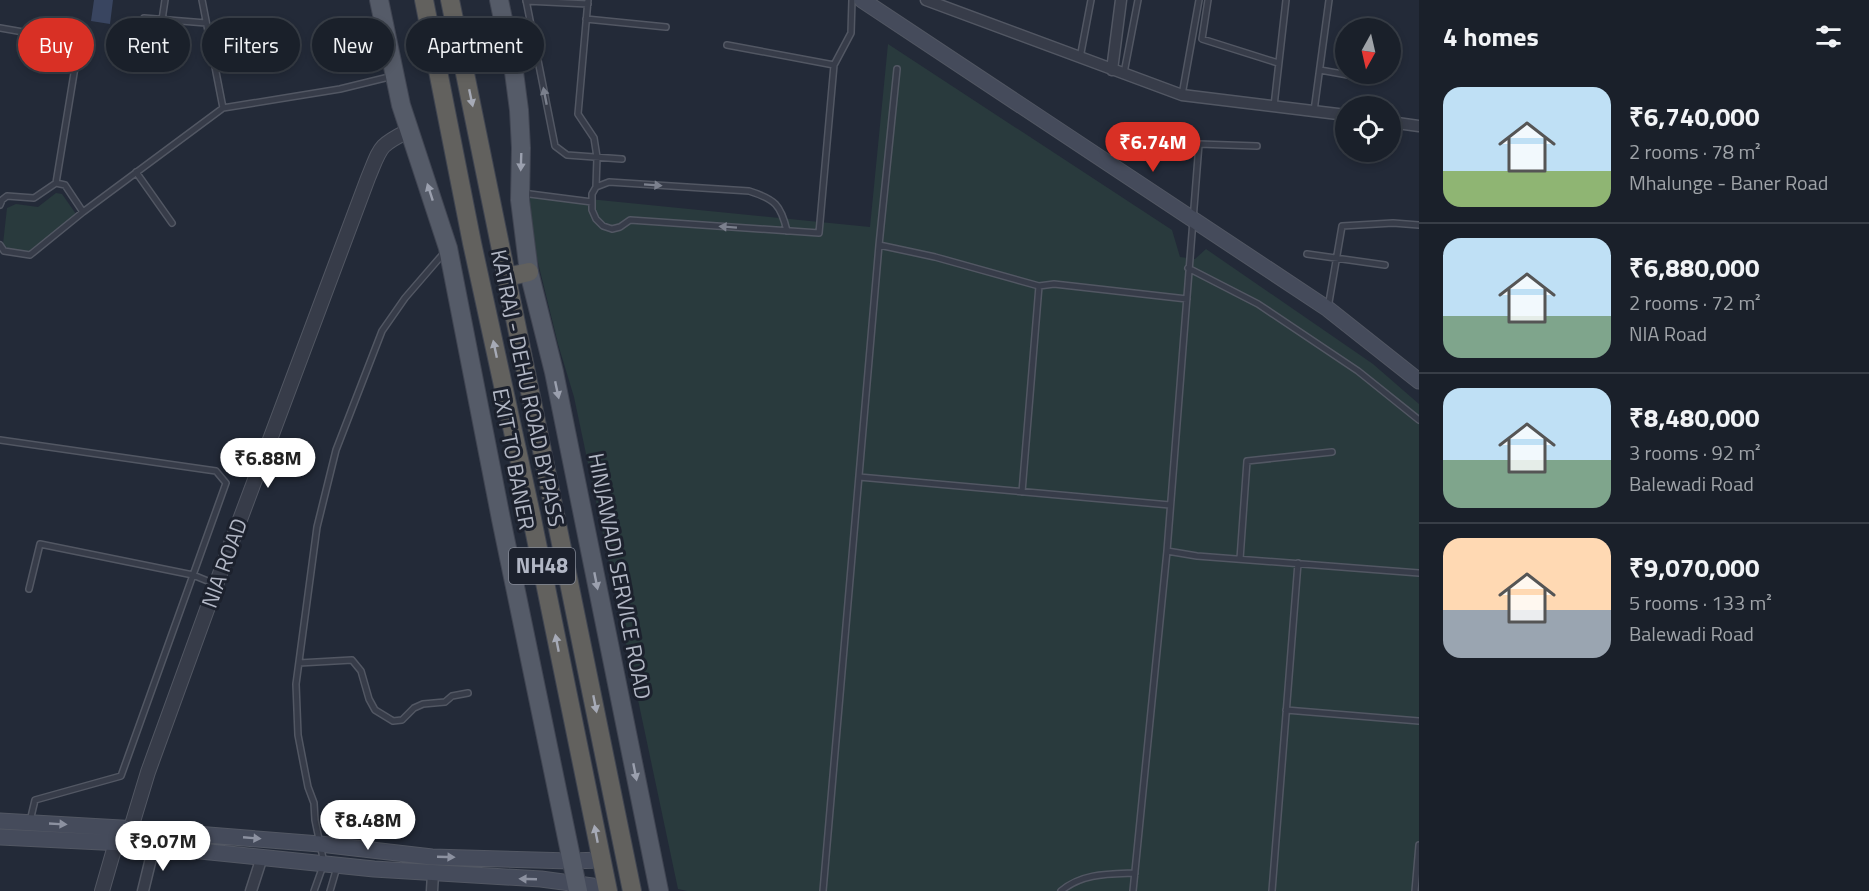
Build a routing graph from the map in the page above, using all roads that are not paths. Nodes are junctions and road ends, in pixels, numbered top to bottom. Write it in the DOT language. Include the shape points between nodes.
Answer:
graph roads {
  1 [pos="165,0"];
  2 [pos="202,0"];
  3 [pos="379,0"];
  4 [pos="424,0"];
  5 [pos="450,0"];
  6 [pos="499,0"];
  7 [pos="526,0"];
  8 [pos="852,0"];
  9 [pos="862,0"];
  10 [pos="926,0"];
  11 [pos="1091,0"];
  12 [pos="1121,0"];
  13 [pos="1138,0"];
  14 [pos="1199,0"];
  15 [pos="1208,0"];
  16 [pos="1286,0"];
  17 [pos="1329,0"];
  18 [pos="588,2"];
  19 [pos="951,4"];
  20 [pos="162,18"];
  21 [pos="205,18"];
  22 [pos="586,19"];
  23 [pos="666,27"];
  24 [pos="0,28"];
  25 [pos="727,45"];
  26 [pos="1080,58"];
  27 [pos="1278,63"];
  28 [pos="834,65"];
  29 [pos="897,69"];
  30 [pos="1112,70"];
  31 [pos="1320,70"];
  32 [pos="216,72"];
  33 [pos="1335,73"];
  34 [pos="1124,74"];
  35 [pos="395,76"];
  36 [pos="1182,95"];
  37 [pos="1274,106"];
  38 [pos="224,108"];
  39 [pos="1314,111"];
  40 [pos="1335,114"];
  41 [pos="1401,124"];
  42 [pos="1419,126"];
  43 [pos="408,131"];
  44 [pos="1257,146"];
  45 [pos="597,157"];
  46 [pos="622,159"];
  47 [pos="136,172"];
  48 [pos="56,183"];
  49 [pos="596,187"];
  50 [pos="520,192"];
  51 [pos="592,201"];
  52 [pos="0,205"];
  53 [pos="83,212"];
  54 [pos="1192,219"];
  55 [pos="172,223"];
  56 [pos="1419,225"];
  57 [pos="787,231"];
  58 [pos="472,243"];
  59 [pos="0,245"];
  60 [pos="879,245"];
  61 [pos="448,248"];
  62 [pos="1306,254"];
  63 [pos="1338,258"];
  64 [pos="1385,265"];
  65 [pos="1188,268"];
  66 [pos="530,272"];
  67 [pos="507,277"];
  68 [pos="1039,286"];
  69 [pos="1187,299"];
  70 [pos="1328,309"];
  71 [pos="1419,381"];
  72 [pos="1419,420"];
  73 [pos="0,440"];
  74 [pos="1332,452"];
  75 [pos="859,477"];
  76 [pos="1022,492"];
  77 [pos="1170,506"];
  78 [pos="1167,551"];
  79 [pos="1240,559"];
  80 [pos="1298,563"];
  81 [pos="1419,573"];
  82 [pos="193,575"];
  83 [pos="217,585"];
  84 [pos="29,589"];
  85 [pos="299,663"];
  86 [pos="468,693"];
  87 [pos="1286,710"];
  88 [pos="1419,721"];
  89 [pos="628,736"];
  90 [pos="602,740"];
  91 [pos="0,821"];
  92 [pos="30,822"];
  93 [pos="123,835"];
  94 [pos="0,837"];
  95 [pos="320,844"];
  96 [pos="1419,845"];
  97 [pos="154,846"];
  98 [pos="262,857"];
  99 [pos="601,860"];
  100 [pos="571,861"];
  101 [pos="331,864"];
  102 [pos="433,873"];
  103 [pos="1135,873"];
  104 [pos="577,887"];
  105 [pos="1417,887"];
  106 [pos="607,889"];
  107 [pos="102,891"];
  108 [pos="143,891"];
  109 [pos="251,891"];
  110 [pos="314,891"];
  111 [pos="330,891"];
  112 [pos="432,891"];
  113 [pos="633,891"];
  114 [pos="659,891"];
  115 [pos="823,891"];
  116 [pos="1061,891"];
  117 [pos="1133,891"];
  118 [pos="1272,891"];
  1 -- 20 [label="lane"];
  2 -- 21 [label="lane"];
  3 -- 35 [label="main road, EXIT TO BANER"];
  4 -- 58 [label="highway, KATRAJ - DEHU ROAD BYPASS / NH48"];
  5 -- 67 [label="highway, KATRAJ - DEHU ROAD BYPASS / NH48, one-way"];
  6 -- 50 [label="main road, HINJAWADI SERVICE ROAD, one-way" via="519,110"];
  7 -- 18 [label="lane"];
  45 -- 7 [label="lane, one-way" via="567,155 555,146"];
  8 -- 28 [label="lane" via="851,33"];
  9 -- 54 [label="main road"];
  10 -- 19 [label="street"];
  11 -- 26 [label="lane"];
  12 -- 30 [label="street"];
  13 -- 34 [label="lane"];
  14 -- 36 [label="lane"];
  15 -- 27 [label="lane" via="1202,39"];
  16 -- 27 [label="lane"];
  17 -- 31 [label="lane"];
  18 -- 22 [label="lane"];
  19 -- 26 [label="street"];
  22 -- 23 [label="lane"];
  22 -- 45 [label="lane" via="578,114 594,138"];
  24 -- 48 [label="lane" via="69,40 75,45 77,55"];
  25 -- 28 [label="lane"];
  26 -- 30 [label="street"];
  27 -- 37 [label="lane"];
  28 -- 57 [label="lane" via="819,233"];
  29 -- 60 [label="lane"];
  30 -- 34 [label="street"];
  31 -- 33 [label="lane"];
  31 -- 39 [label="lane"];
  32 -- 38 [label="lane"];
  34 -- 36 [label="street"];
  35 -- 38 [label="lane"];
  35 -- 43 [label="main road, EXIT TO BANER"];
  36 -- 37 [label="street"];
  37 -- 39 [label="street"];
  38 -- 47 [label="lane"];
  39 -- 40 [label="street"];
  41 -- 42 [label="street"];
  61 -- 43 [label="main road, EXIT TO BANER, one-way"];
  43 -- 83 [label="street, NIA ROAD" via="386,142 376,158"];
  44 -- 54 [label="lane" via="1199,144"];
  45 -- 46 [label="lane"];
  45 -- 49 [label="lane"];
  47 -- 53 [label="lane"];
  47 -- 55 [label="lane"];
  48 -- 52 [label="lane" via="34,198 7,196"];
  48 -- 53 [label="lane" via="65,185"];
  49 -- 51 [label="lane"];
  49 -- 57 [label="lane, one-way" via="609,182 749,191 777,204"];
  50 -- 51 [label="lane"];
  50 -- 66 [label="main road, HINJAWADI SERVICE ROAD"];
  57 -- 51 [label="lane, one-way" via="630,220 612,229 596,219"];
  53 -- 59 [label="lane" via="30,255 4,251"];
  54 -- 65 [label="lane"];
  54 -- 70 [label="main road"];
  56 -- 63 [label="lane" via="1342,226"];
  58 -- 61 [label="main road"];
  99 -- 58 [label="highway, KATRAJ - DEHU ROAD BYPASS / NH48, one-way"];
  60 -- 68 [label="lane"];
  60 -- 75 [label="lane"];
  61 -- 85 [label="lane" via="382,331 336,450 317,527"];
  61 -- 100 [label="main road, EXIT TO BANER"];
  62 -- 63 [label="lane"];
  63 -- 64 [label="lane"];
  63 -- 70 [label="lane"];
  65 -- 69 [label="lane"];
  65 -- 72 [label="lane" via="1258,304 1358,371"];
  66 -- 67 [label="highway"];
  66 -- 89 [label="main road, HINJAWADI SERVICE ROAD, one-way"];
  67 -- 90 [label="highway, KATRAJ - DEHU ROAD BYPASS / NH48, one-way"];
  68 -- 69 [label="lane" via="1054,284"];
  68 -- 76 [label="lane"];
  69 -- 77 [label="lane"];
  70 -- 71 [label="main road"];
  73 -- 82 [label="lane" via="216,471 226,483"];
  74 -- 79 [label="lane" via="1247,461"];
  75 -- 76 [label="lane"];
  75 -- 115 [label="lane"];
  76 -- 77 [label="lane"];
  77 -- 78 [label="lane"];
  78 -- 79 [label="lane"];
  78 -- 103 [label="lane"];
  79 -- 80 [label="lane"];
  80 -- 81 [label="lane"];
  80 -- 87 [label="lane"];
  82 -- 83 [label="lane"];
  82 -- 84 [label="lane" via="40,544"];
  82 -- 92 [label="lane" via="121,776 35,800"];
  83 -- 93 [label="street, NIA ROAD"];
  85 -- 86 [label="lane" via="352,660 361,671 375,710 393,722 423,704 445,702 452,696"];
  85 -- 95 [label="lane" via="298,735"];
  87 -- 88 [label="lane"];
  87 -- 118 [label="lane"];
  89 -- 90 [label="main road"];
  89 -- 114 [label="main road, HINJAWADI SERVICE ROAD, one-way"];
  90 -- 113 [label="highway, KATRAJ - DEHU ROAD BYPASS / NH48"];
  91 -- 92 [label="main road"];
  92 -- 93 [label="main road, one-way"];
  93 -- 94 [label="main road"];
  93 -- 95 [label="main road, one-way"];
  93 -- 97 [label="main road"];
  93 -- 107 [label="street, NIA ROAD"];
  95 -- 100 [label="main road, one-way" via="432,857"];
  95 -- 101 [label="lane"];
  96 -- 105 [label="lane"];
  97 -- 98 [label="main road"];
  97 -- 108 [label="street"];
  98 -- 101 [label="main road"];
  98 -- 109 [label="street"];
  99 -- 100 [label="main road"];
  99 -- 106 [label="highway, KATRAJ - DEHU ROAD BYPASS / NH48"];
  100 -- 104 [label="main road, EXIT TO BANER"];
  101 -- 102 [label="main road"];
  101 -- 110 [label="lane"];
  101 -- 111 [label="lane"];
  104 -- 102 [label="main road, one-way" via="541,879"];
  102 -- 112 [label="street"];
  103 -- 116 [label="lane" via="1095,874"];
  103 -- 117 [label="lane"];
  104 -- 106 [label="main road"];
}
